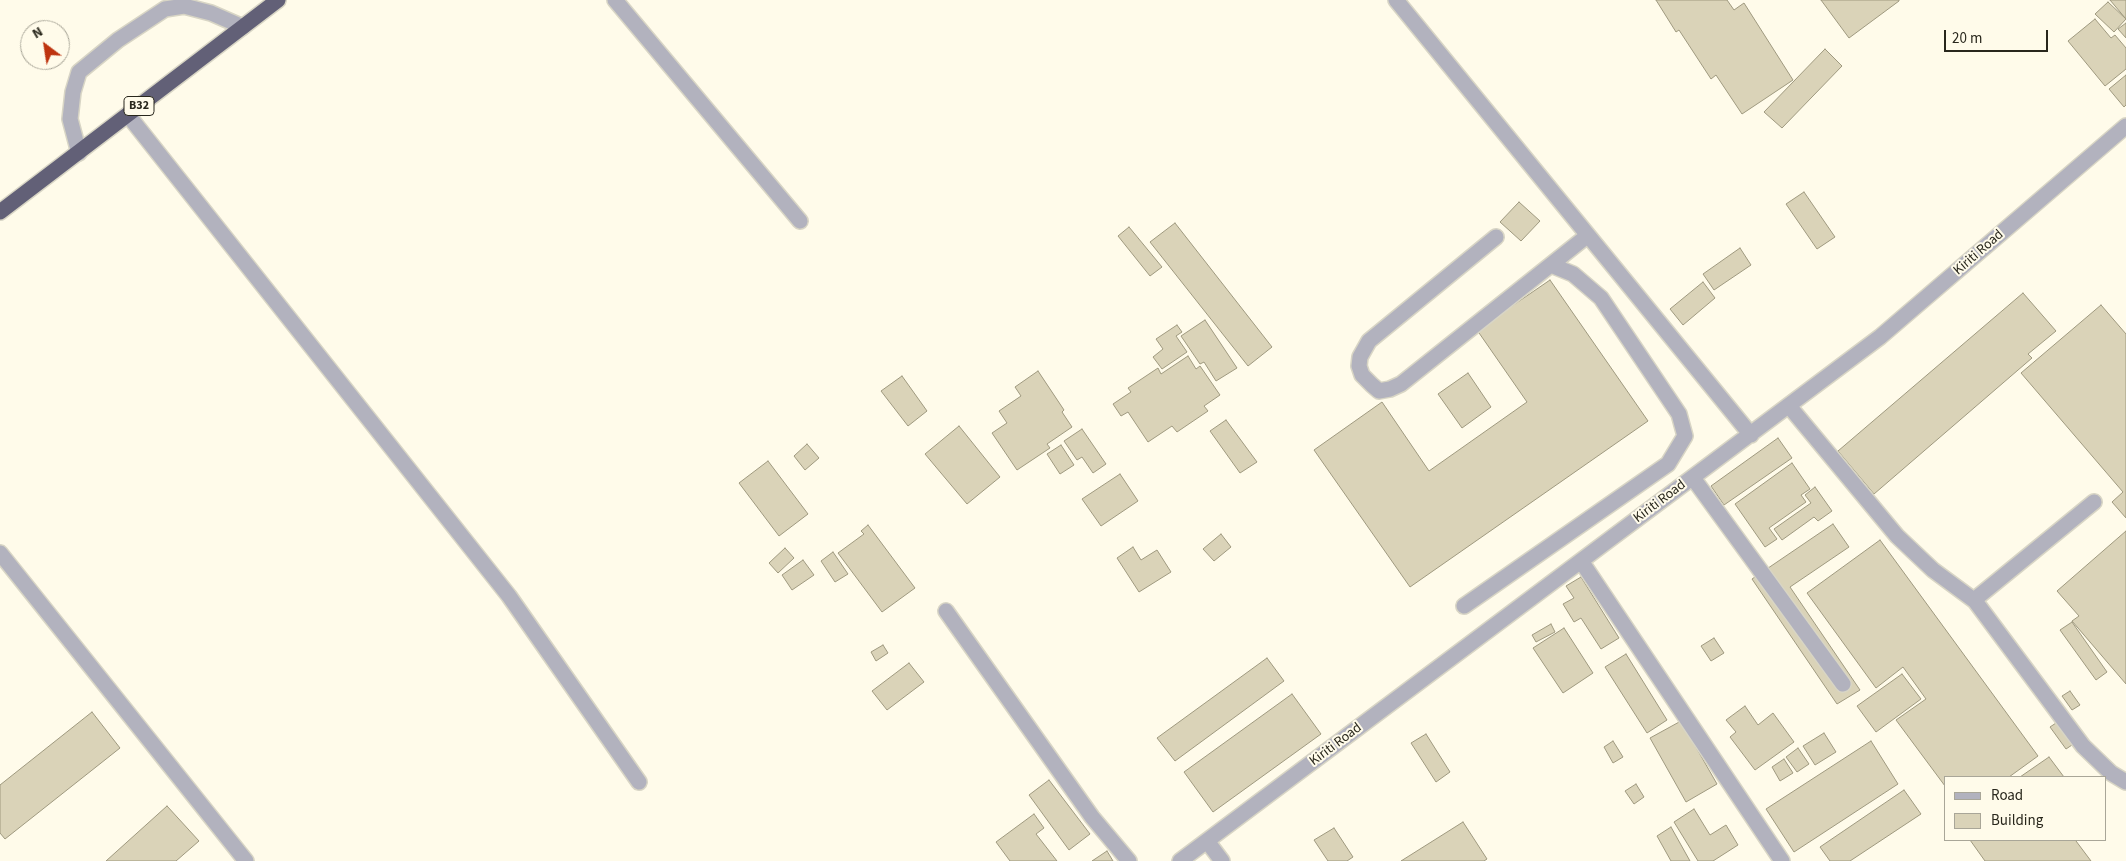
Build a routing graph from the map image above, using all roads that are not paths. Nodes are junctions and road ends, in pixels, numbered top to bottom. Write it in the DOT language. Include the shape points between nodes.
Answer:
graph roads {
  1 [pos="278,0"];
  2 [pos="615,0"];
  3 [pos="1396,0"];
  4 [pos="243,26"];
  5 [pos="128,115"];
  6 [pos="2126,126"];
  7 [pos="78,153"];
  8 [pos="0,212"];
  9 [pos="800,221"];
  10 [pos="1496,236"];
  11 [pos="1587,236"];
  12 [pos="1551,265"];
  13 [pos="1789,406"];
  14 [pos="1751,435"];
  15 [pos="1693,478"];
  16 [pos="2094,502"];
  17 [pos="0,552"];
  18 [pos="1581,561"];
  19 [pos="1974,600"];
  20 [pos="1464,606"];
  21 [pos="946,611"];
  22 [pos="1843,684"];
  23 [pos="639,782"];
  24 [pos="2126,782"];
  25 [pos="1207,841"];
  26 [pos="246,861"];
  27 [pos="1129,861"];
  28 [pos="1180,861"];
  29 [pos="1222,861"];
  30 [pos="1782,861"];
  1 -- 4 [label="highway, B32"];
  2 -- 9 [label="street"];
  3 -- 11 [label="street"];
  4 -- 5 [label="highway, B32"];
  4 -- 7 [label="street" via="184,6 165,9 118,40 79,72 70,119"];
  5 -- 7 [label="highway, B32"];
  5 -- 23 [label="street" via="509,596"];
  6 -- 13 [label="street, Kiriti Road" via="1880,337"];
  7 -- 8 [label="highway, B32"];
  10 -- 12 [label="street" via="1368,341 1360,357 1360,366 1362,375 1372,386 1380,391 1401,384"];
  11 -- 12 [label="street"];
  11 -- 14 [label="street"];
  12 -- 20 [label="street" via="1573,274 1601,298 1679,414 1685,436 1668,464"];
  13 -- 14 [label="street, Kiriti Road"];
  13 -- 19 [label="street" via="1897,536 1933,570"];
  14 -- 15 [label="street, Kiriti Road"];
  15 -- 18 [label="street, Kiriti Road"];
  15 -- 22 [label="street"];
  16 -- 19 [label="street"];
  17 -- 26 [label="street"];
  18 -- 25 [label="street, Kiriti Road"];
  18 -- 30 [label="street"];
  19 -- 24 [label="street" via="2084,746 2111,773"];
  21 -- 27 [label="street" via="1092,817"];
  25 -- 28 [label="street, Kiriti Road"];
  25 -- 29 [label="street"];
}
